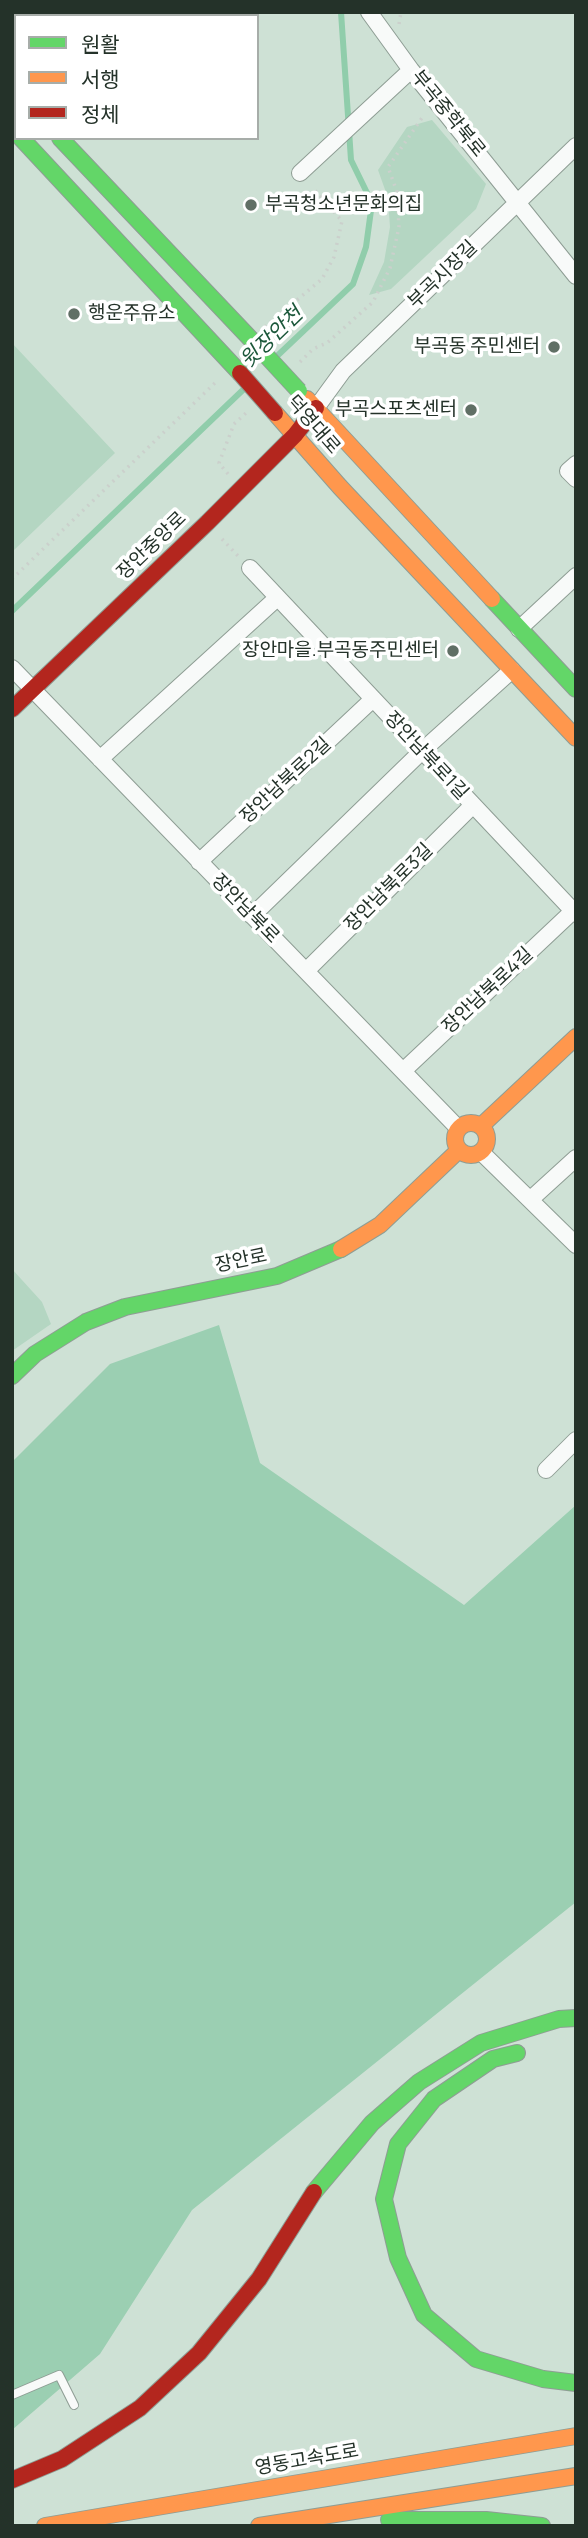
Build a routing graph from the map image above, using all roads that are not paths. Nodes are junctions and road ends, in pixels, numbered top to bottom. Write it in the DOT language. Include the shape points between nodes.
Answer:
graph roads {
  1 [pos="374,19"];
  2 [pos="411,70"];
  3 [pos="22,140"];
  4 [pos="62,140"];
  5 [pos="576,146"];
  6 [pos="300,173"];
  7 [pos="519,201"];
  8 [pos="576,276"];
  9 [pos="316,408"];
  10 [pos="295,435"];
  11 [pos="576,464"];
  12 [pos="576,479"];
  13 [pos="250,569"];
  14 [pos="576,576"];
  15 [pos="277,598"];
  16 [pos="519,629"];
  17 [pos="12,668"];
  18 [pos="512,670"];
  19 [pos="576,689"];
  20 [pos="33,690"];
  21 [pos="373,699"];
  22 [pos="12,709"];
  23 [pos="576,737"];
  24 [pos="422,751"];
  25 [pos="100,759"];
  26 [pos="473,805"];
  27 [pos="199,862"];
  28 [pos="574,913"];
  29 [pos="251,916"];
  30 [pos="306,971"];
  31 [pos="576,1037"];
  32 [pos="403,1071"];
  33 [pos="481,1126"];
  34 [pos="458,1128"];
  35 [pos="458,1150"];
  36 [pos="481,1152"];
  37 [pos="576,1158"];
  38 [pos="531,1199"];
  39 [pos="576,1245"];
  40 [pos="12,1376"];
  41 [pos="576,1440"];
  42 [pos="546,1470"];
  43 [pos="576,2018"];
  44 [pos="528,2049"];
  45 [pos="576,2383"];
  46 [pos="12,2395"];
  47 [pos="74,2405"];
  48 [pos="576,2436"];
  49 [pos="576,2476"];
  50 [pos="12,2480"];
  51 [pos="277,2523"];
  52 [pos="45,2526"];
  53 [pos="258,2526"];
  54 [pos="542,2526"];
  1 -- 2 [label="street, 부곡중학북로"];
  2 -- 6 [label="street"];
  2 -- 7 [label="street, 부곡중학북로"];
  3 -- 10 [label="main road, 덕영대로, bridge"];
  4 -- 9 [label="main road, 덕영대로, bridge"];
  5 -- 7 [label="street, 부곡시장길"];
  7 -- 8 [label="street, 부곡중학북로"];
  7 -- 9 [label="street, 부곡시장길" via="343,371"];
  9 -- 10 [label="main road, 장안중앙로"];
  9 -- 16 [label="main road, 덕영대로"];
  10 -- 18 [label="main road, 덕영대로"];
  10 -- 20 [label="main road, 장안중앙로"];
  11 -- 12 [label="street" via="568,471"];
  13 -- 15 [label="street, 장안남북로1길"];
  14 -- 16 [label="street"];
  15 -- 21 [label="street, 장안남북로1길"];
  15 -- 25 [label="street"];
  16 -- 19 [label="main road, 덕영대로"];
  17 -- 20 [label="street, 장안남북로"];
  18 -- 23 [label="main road, 덕영대로"];
  18 -- 24 [label="street"];
  20 -- 22 [label="main road, 장안중앙로"];
  20 -- 25 [label="street, 장안남북로"];
  21 -- 24 [label="street, 장안남북로1길"];
  21 -- 27 [label="street, 장안남북로2길"];
  24 -- 26 [label="street, 장안남북로1길"];
  24 -- 29 [label="street"];
  25 -- 27 [label="street, 장안남북로"];
  26 -- 28 [label="street, 장안남북로1길"];
  26 -- 30 [label="street, 장안남북로3길"];
  27 -- 29 [label="street, 장안남북로"];
  28 -- 32 [label="street, 장안남북로4길"];
  29 -- 30 [label="street, 장안남북로"];
  30 -- 32 [label="street, 장안남북로"];
  31 -- 33 [label="main road"];
  32 -- 34 [label="street, 장안남북로"];
  33 -- 34 [label="main road" via="465,1123"];
  33 -- 36 [label="main road" via="486,1143"];
  34 -- 35 [label="main road"];
  35 -- 36 [label="main road"];
  35 -- 40 [label="main road, 장안로" via="380,1224 334,1253 277,1276 125,1307 86,1322 34,1354"];
  36 -- 38 [label="street"];
  37 -- 38 [label="street"];
  38 -- 39 [label="street"];
  41 -- 42 [label="street"];
  43 -- 50 [label="main road" via="481,2043 419,2082 372,2123 308,2199 259,2279 199,2353 139,2408 62,2459"];
  44 -- 45 [label="main road" via="494,2059 434,2099 398,2144 384,2199 398,2258 424,2315 476,2359 543,2379"];
  46 -- 47 [label="lane" via="59,2375"];
  48 -- 52 [label="main road, 영동고속도로"];
  49 -- 51 [label="main road"];
  51 -- 53 [label="main road"];
  51 -- 54 [label="main road" via="486,2520"];
}
